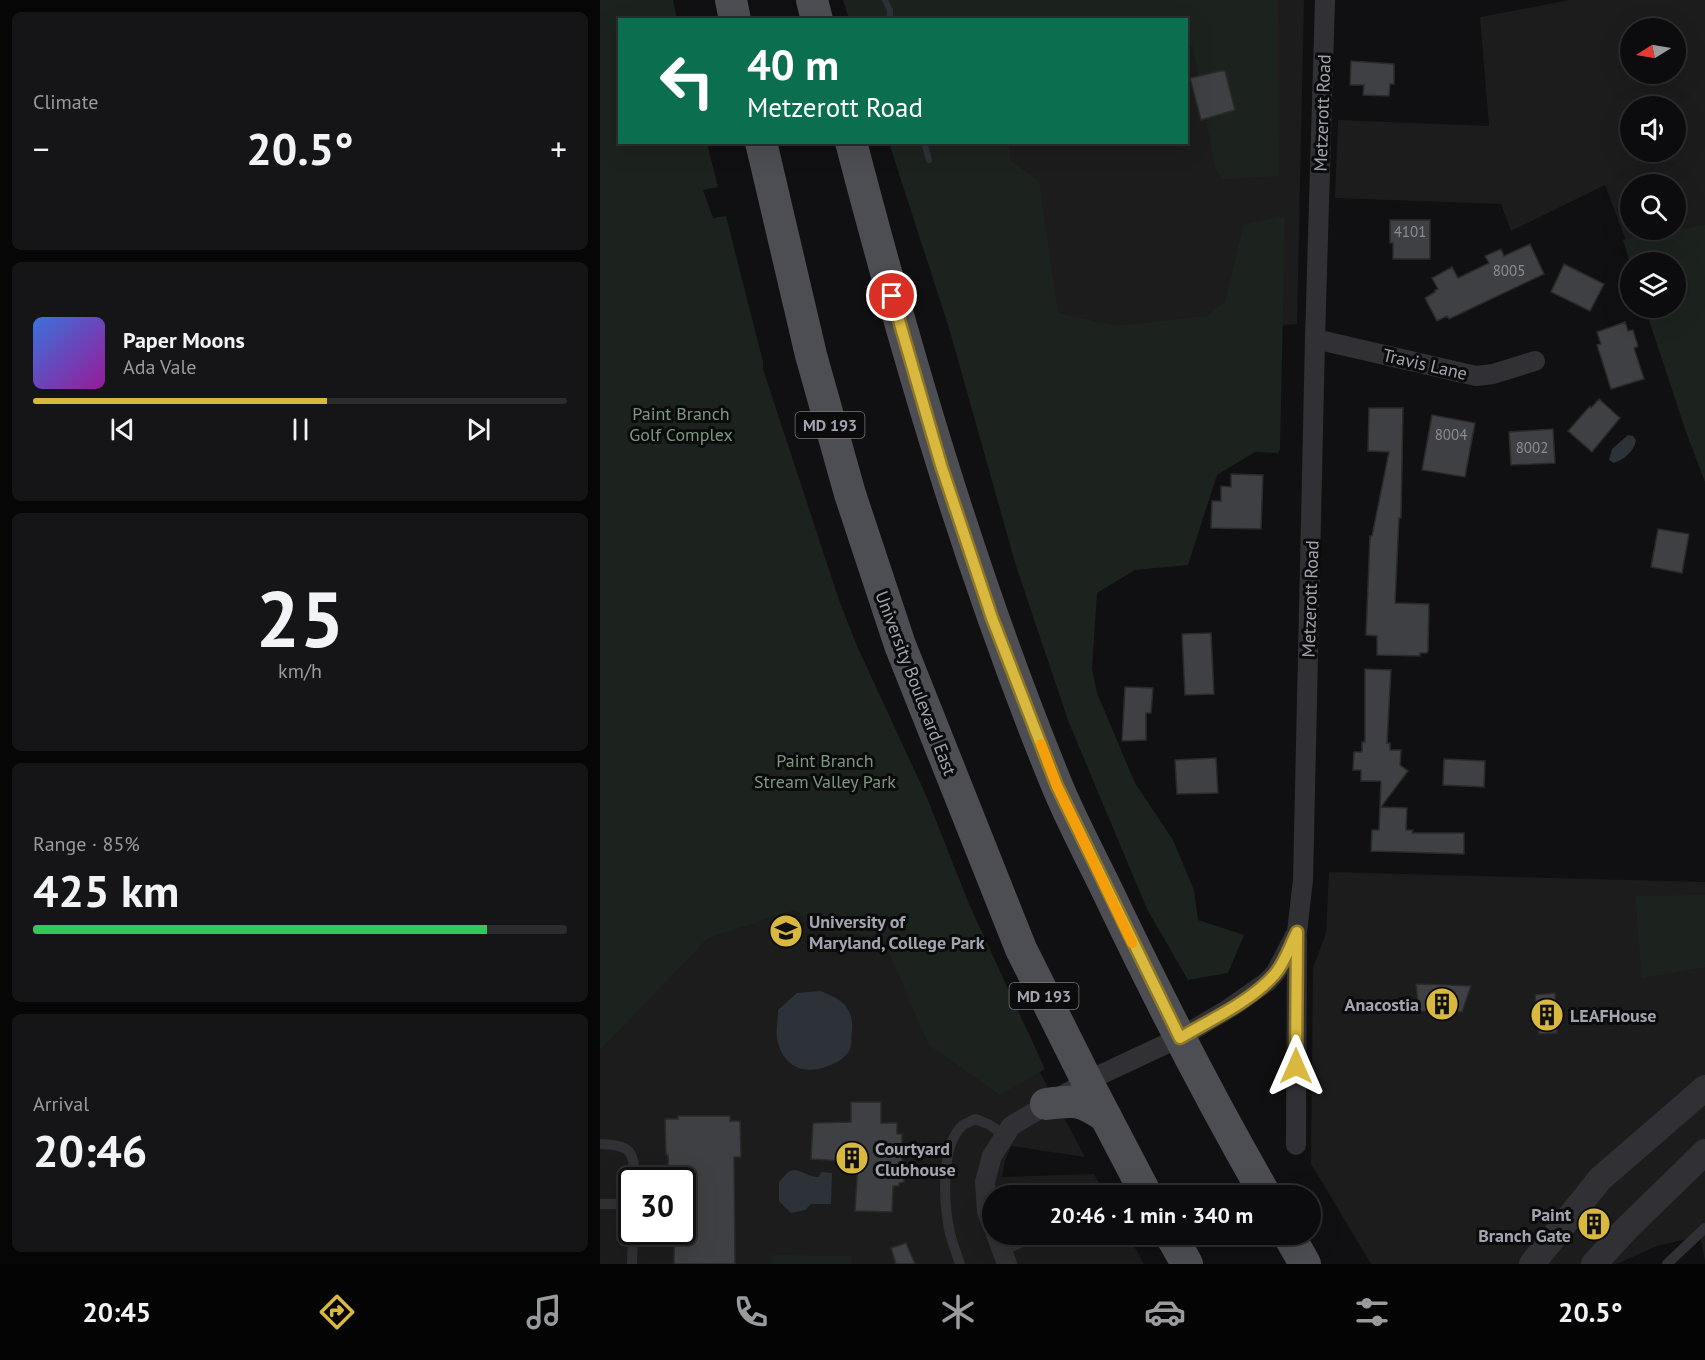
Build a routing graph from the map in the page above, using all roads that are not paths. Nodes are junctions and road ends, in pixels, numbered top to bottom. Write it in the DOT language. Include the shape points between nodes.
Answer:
graph roads {
  1 [pos="731,0"];
  2 [pos="812,0"];
  3 [pos="1325,0"];
  4 [pos="735,18"];
  5 [pos="816,18"];
  6 [pos="760,144"];
  7 [pos="852,144"];
  8 [pos="1314,339"];
  9 [pos="1535,361"];
  10 [pos="1297,932"];
  11 [pos="1180,1038"];
  12 [pos="1087,1081"];
  13 [pos="1705,1088"];
  14 [pos="1046,1104"];
  15 [pos="1106,1118"];
  16 [pos="1005,1135"];
  17 [pos="600,1144"];
  18 [pos="1296,1145"];
  19 [pos="1705,1152"];
  20 [pos="634,1167"];
  21 [pos="985,1185"];
  22 [pos="1141,1185"];
  23 [pos="1260,1185"];
  24 [pos="600,1204"];
  25 [pos="618,1204"];
  26 [pos="1705,1228"];
  27 [pos="633,1245"];
  28 [pos="1176,1245"];
  29 [pos="1294,1245"];
  30 [pos="632,1264"];
  31 [pos="960,1264"];
  32 [pos="1187,1264"];
  33 [pos="1305,1264"];
  34 [pos="1532,1264"];
  35 [pos="1594,1264"];
  36 [pos="1667,1264"];
  1 -- 4 [label="main road"];
  2 -- 5 [label="main road"];
  3 -- 8 [label="street, Metzerott Road"];
  6 -- 12 [label="main road, University Boulevard East / MD 193" via="811,355 850,494 900,645 1021,950"];
  7 -- 11 [label="main road" via="941,465 992,618 1057,786"];
  8 -- 9 [label="street, Travis Lane" via="1476,376"];
  8 -- 10 [label="street, Metzerott Road" via="1303,880"];
  10 -- 11 [label="street, Metzerott Road" via="1267,982"];
  10 -- 18 [label="street"];
  11 -- 12 [label="street, Metzerott Road"];
  11 -- 23 [label="main road"];
  12 -- 14 [label="street, Metzerott Road"];
  12 -- 15 [label="main road, University Boulevard East / MD 193"];
  13 -- 34 [label="street" via="1600,1179"];
  14 -- 15 [label="main road" via="1070,1100 1087,1104"];
  14 -- 16 [label="street, Metzerott Road" via="1011,1126"];
  15 -- 22 [label="main road, University Boulevard East / MD 193"];
  16 -- 21 [label="street" via="992,1156"];
  16 -- 31 [label="lane" via="975,1119 962,1126 952,1142 945,1199 949,1231"];
  17 -- 20 [label="lane" via="620,1145 629,1151"];
  19 -- 35 [label="street"];
  24 -- 25 [label="lane"];
  26 -- 36 [label="lane"];
  27 -- 30 [label="lane"];
  28 -- 32 [label="main road"];
  29 -- 33 [label="main road"];
}
